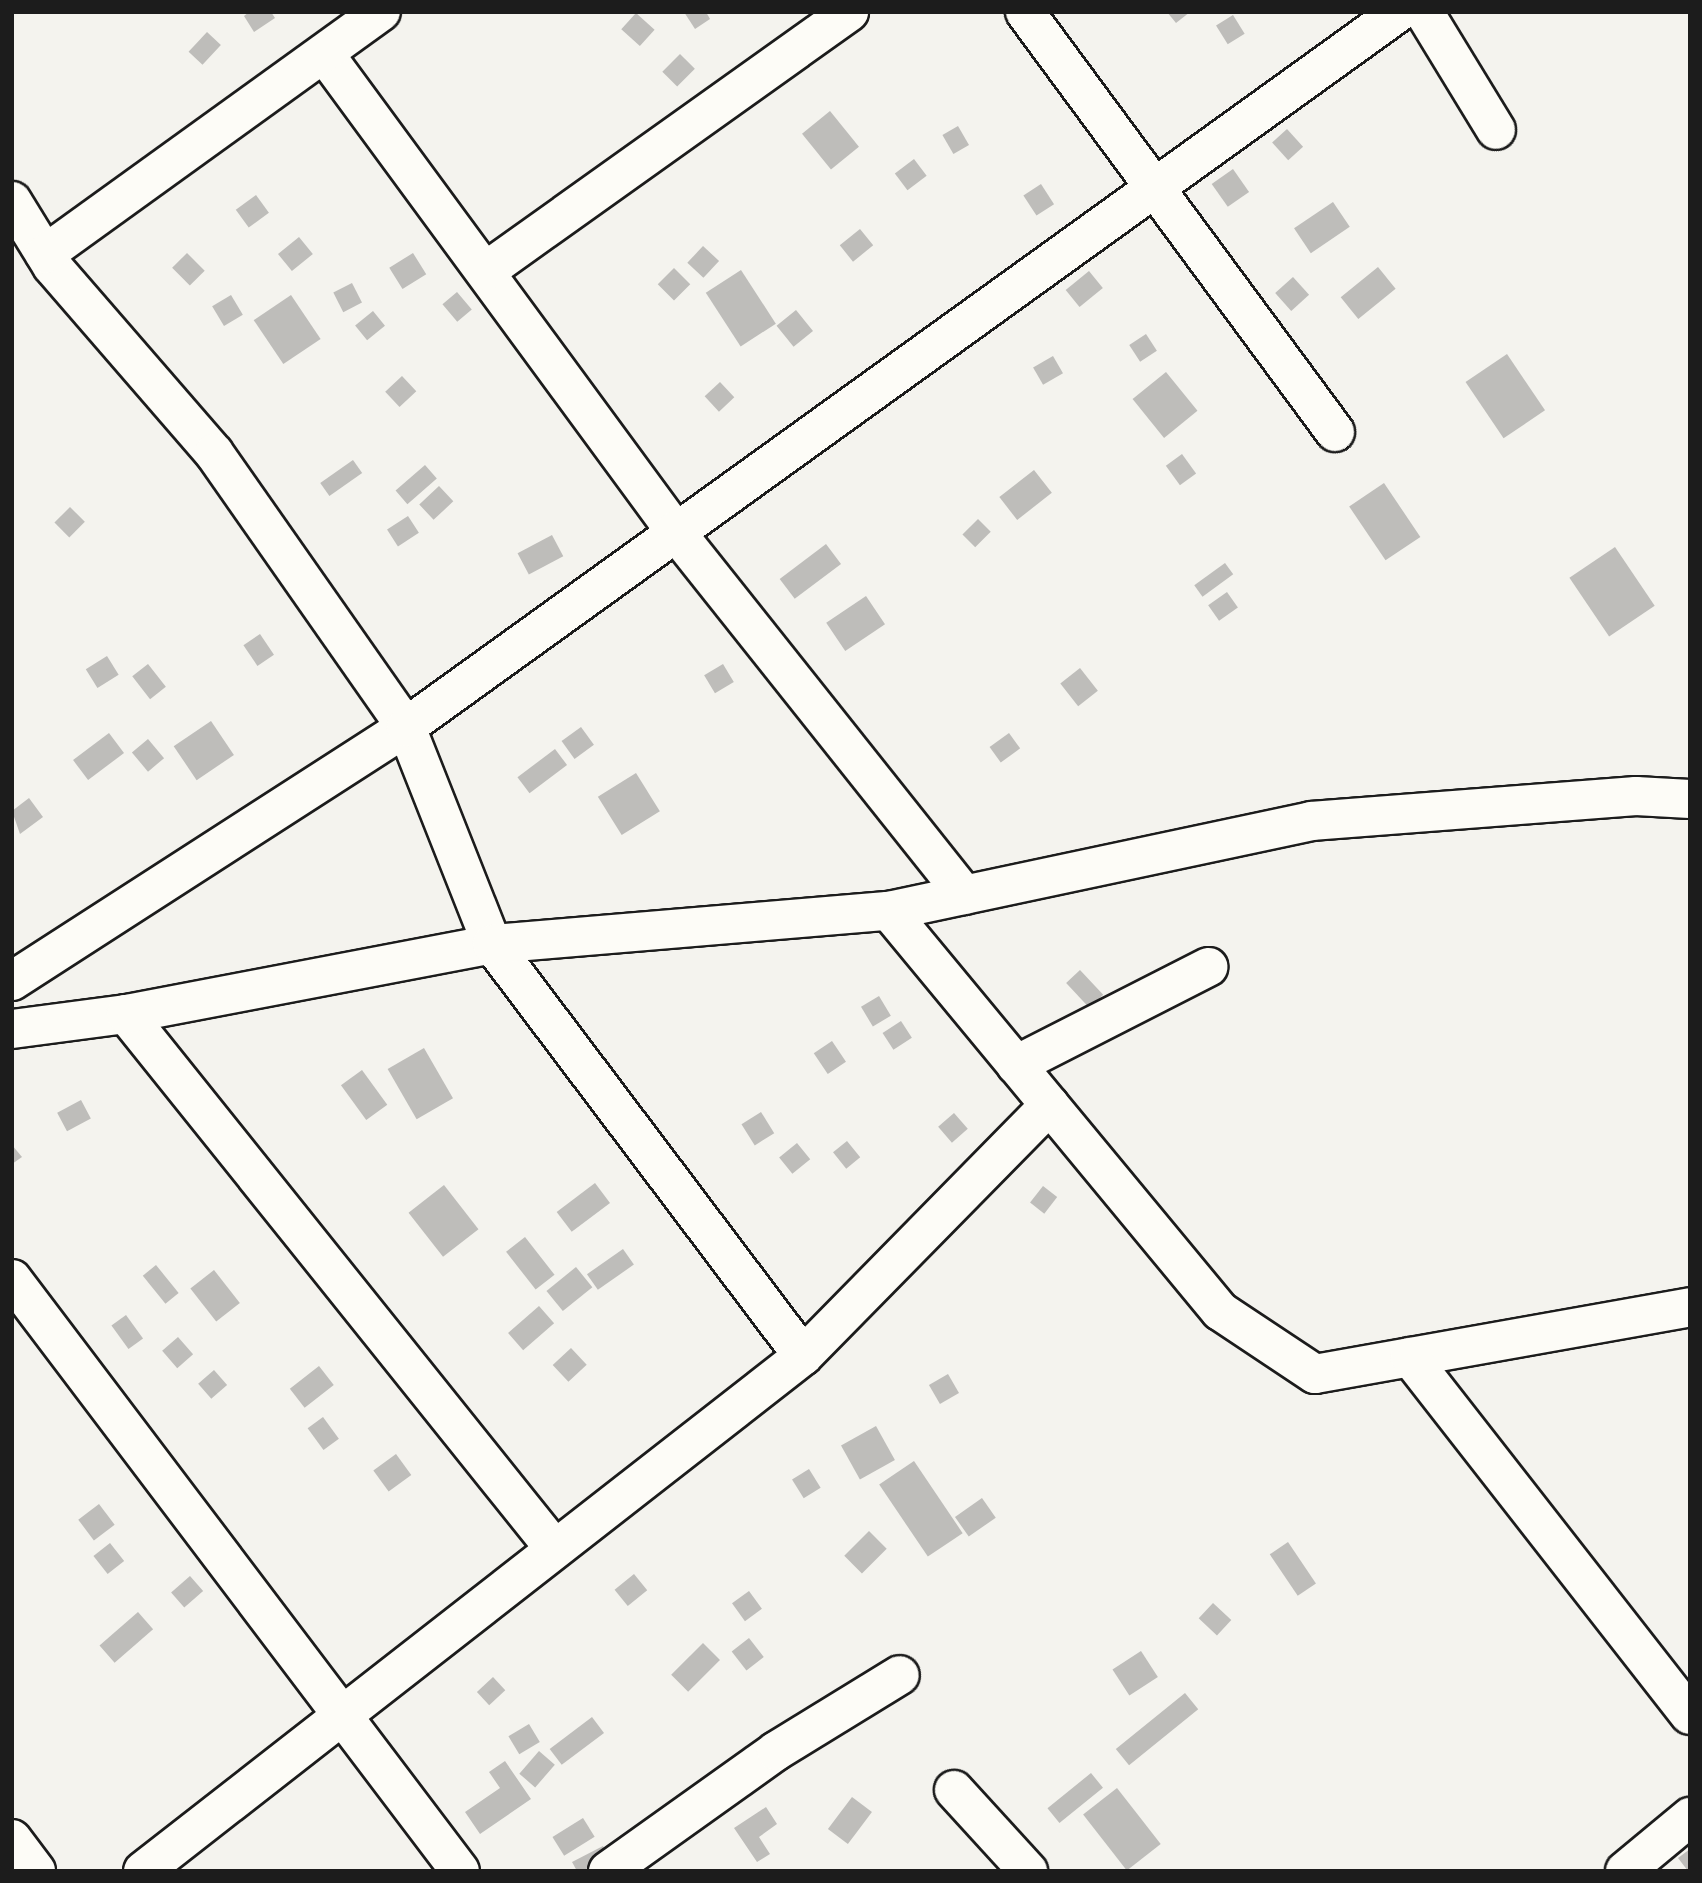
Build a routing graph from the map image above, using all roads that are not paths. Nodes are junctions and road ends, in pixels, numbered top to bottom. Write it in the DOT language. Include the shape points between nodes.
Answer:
graph roads {
  1 [pos="381,12"];
  2 [pos="849,12"];
  3 [pos="1025,12"];
  4 [pos="1399,12"];
  5 [pos="1424,12"];
  6 [pos="326,56"];
  7 [pos="1496,130"];
  8 [pos="1154,183"];
  9 [pos="12,201"];
  10 [pos="45,254"];
  11 [pos="486,271"];
  12 [pos="1335,432"];
  13 [pos="675,531"];
  14 [pos="406,727"];
  15 [pos="1690,799"];
  16 [pos="965,895"];
  17 [pos="889,911"];
  18 [pos="492,944"];
  19 [pos="1208,967"];
  20 [pos="12,981"];
  21 [pos="126,1014"];
  22 [pos="12,1029"];
  23 [pos="1017,1065"];
  24 [pos="1050,1105"];
  25 [pos="12,1279"];
  26 [pos="1690,1307"];
  27 [pos="803,1356"];
  28 [pos="1410,1357"];
  29 [pos="554,1548"];
  30 [pos="901,1675"];
  31 [pos="343,1711"];
  32 [pos="1690,1715"];
  33 [pos="954,1790"];
  34 [pos="1690,1817"];
  35 [pos="12,1839"];
  36 [pos="36,1871"];
  37 [pos="143,1871"];
  38 [pos="460,1871"];
  39 [pos="608,1871"];
  40 [pos="1028,1871"];
  41 [pos="1625,1871"];
  1 -- 6 [label="street"];
  2 -- 11 [label="street"];
  3 -- 8 [label="street"];
  4 -- 8 [label="street"];
  5 -- 7 [label="street"];
  6 -- 10 [label="street"];
  6 -- 11 [label="street"];
  8 -- 12 [label="street"];
  8 -- 13 [label="street"];
  9 -- 10 [label="street"];
  10 -- 14 [label="street" via="214,453"];
  11 -- 13 [label="street"];
  13 -- 14 [label="street"];
  13 -- 16 [label="street"];
  14 -- 18 [label="street"];
  14 -- 20 [label="street"];
  15 -- 16 [label="street" via="1636,796 1311,821"];
  16 -- 17 [label="street"];
  17 -- 18 [label="street"];
  17 -- 23 [label="street"];
  18 -- 21 [label="street"];
  18 -- 27 [label="street"];
  19 -- 23 [label="street"];
  21 -- 22 [label="street"];
  21 -- 29 [label="street"];
  23 -- 24 [label="street"];
  24 -- 27 [label="street"];
  24 -- 28 [label="street" via="1220,1311 1315,1374"];
  25 -- 31 [label="street"];
  26 -- 28 [label="street"];
  27 -- 29 [label="street"];
  28 -- 32 [label="street"];
  29 -- 31 [label="street"];
  30 -- 39 [label="street" via="776,1751"];
  31 -- 37 [label="street"];
  31 -- 38 [label="street"];
  33 -- 40 [label="street"];
  34 -- 41 [label="street"];
  35 -- 36 [label="street"];
}
